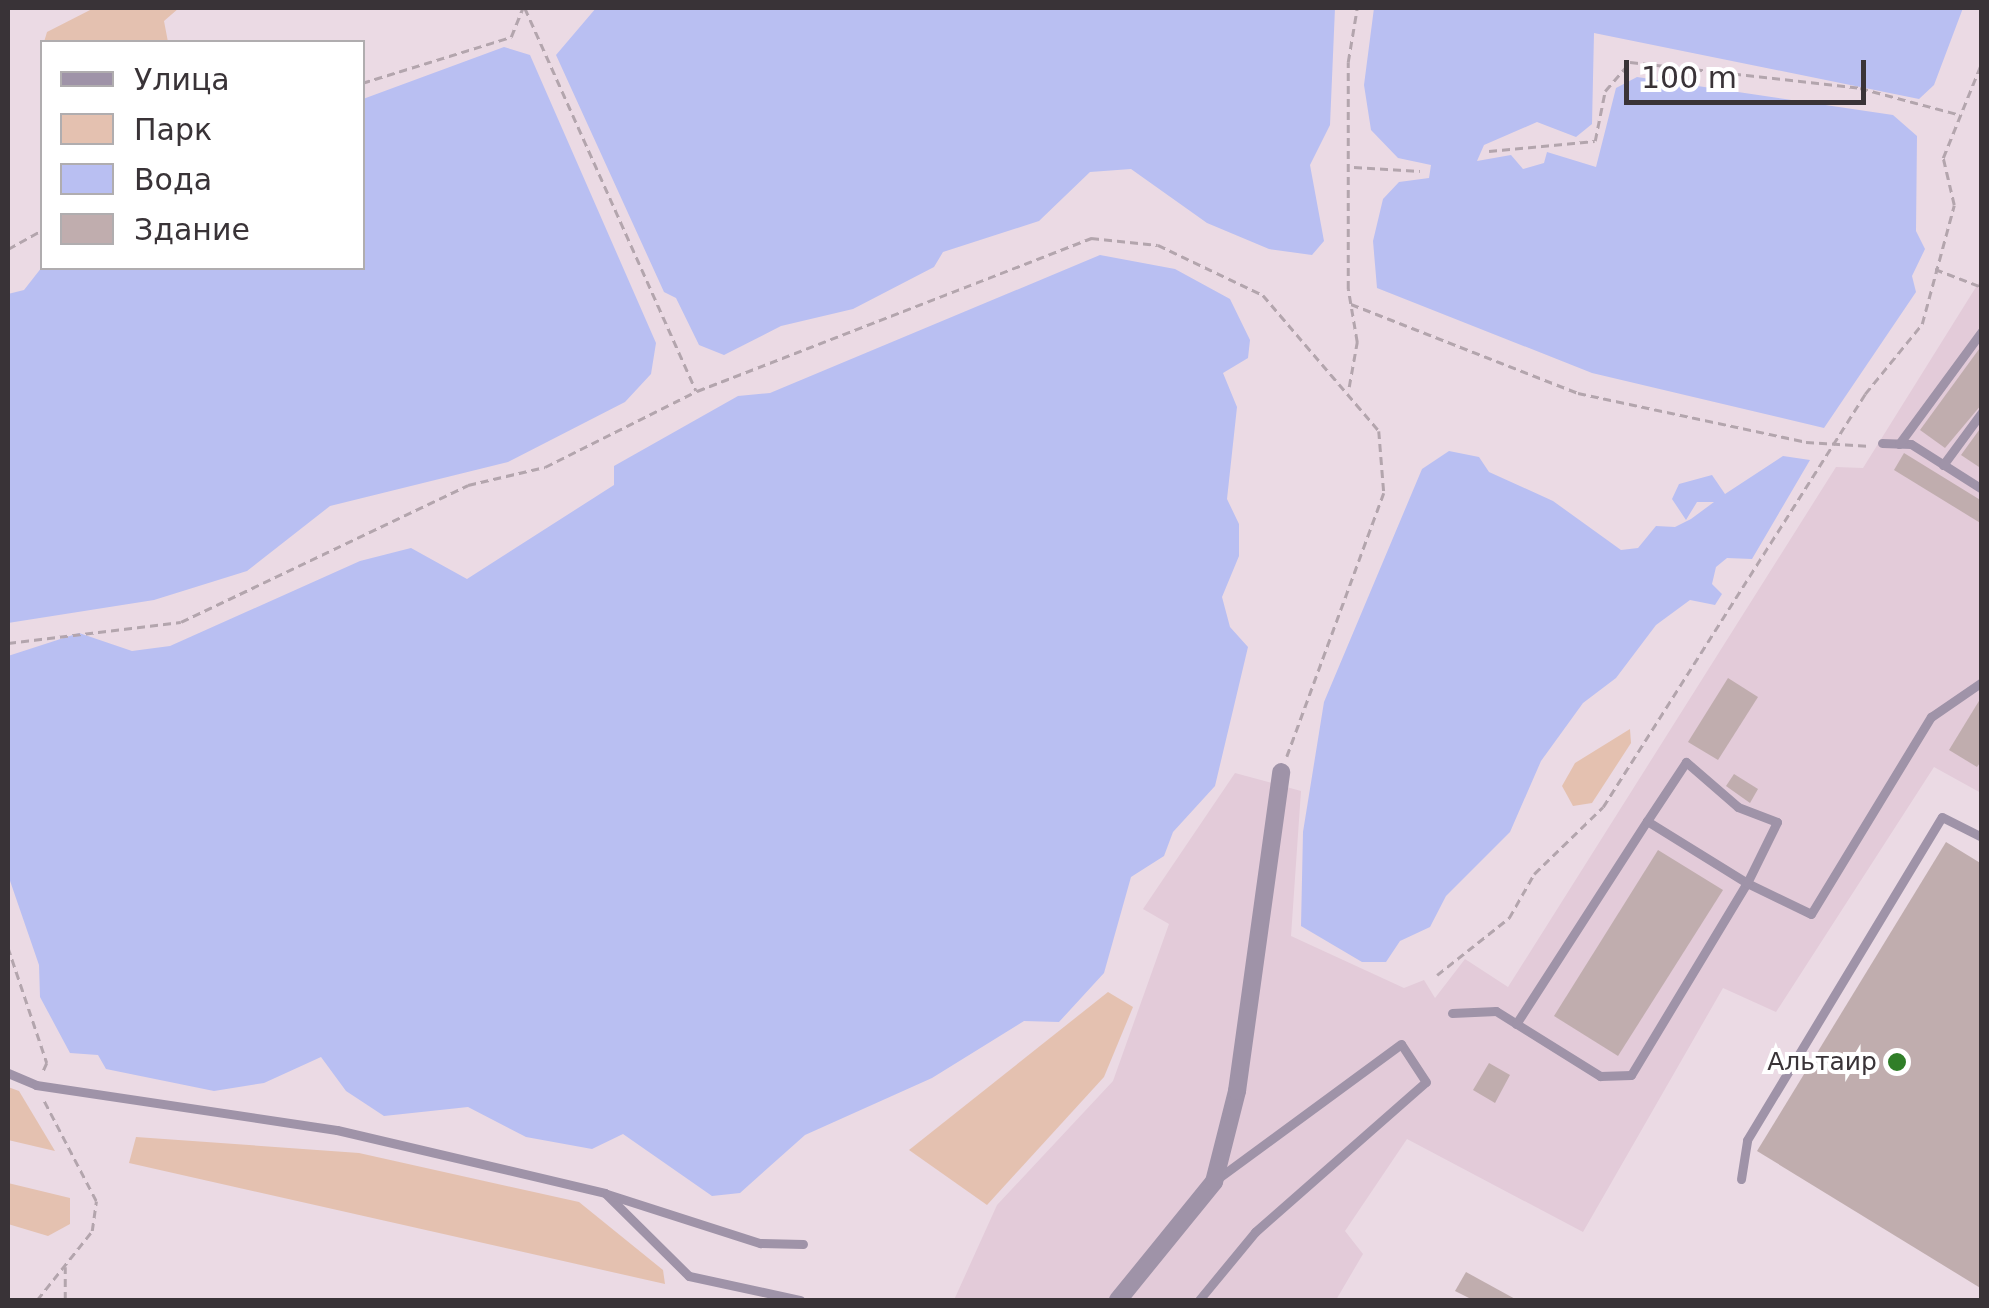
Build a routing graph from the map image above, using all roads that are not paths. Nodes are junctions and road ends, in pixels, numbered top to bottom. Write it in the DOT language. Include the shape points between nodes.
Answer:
graph roads {
  1 [pos="1982,331"];
  2 [pos="1982,412"];
  3 [pos="1882,443"];
  4 [pos="1899,444"];
  5 [pos="1943,465"];
  6 [pos="1982,489"];
  7 [pos="1982,682"];
  8 [pos="1281,772"];
  9 [pos="1647,821"];
  10 [pos="1982,837"];
  11 [pos="1747,883"];
  12 [pos="1452,1013"];
  13 [pos="1516,1024"];
  14 [pos="8,1073"];
  15 [pos="1741,1179"];
  16 [pos="1214,1182"];
  17 [pos="605,1193"];
  18 [pos="803,1244"];
  19 [pos="800,1300"];
  20 [pos="1118,1300"];
  21 [pos="1198,1300"];
  1 -- 4 [label="lane"];
  2 -- 5 [label="lane"];
  3 -- 4 [label="lane"];
  4 -- 5 [label="lane"];
  5 -- 6 [label="lane"];
  7 -- 11 [label="lane" via="1930,717 1811,914"];
  8 -- 16 [label="street" via="1237,1090"];
  9 -- 11 [label="lane"];
  9 -- 11 [label="lane" via="1686,762 1738,806 1777,822"];
  9 -- 13 [label="lane"];
  10 -- 15 [label="lane" via="1942,816 1747,1140"];
  11 -- 13 [label="lane" via="1631,1075 1600,1076"];
  12 -- 13 [label="lane" via="1496,1011"];
  14 -- 17 [label="lane" via="36,1085 336,1130"];
  16 -- 20 [label="street"];
  16 -- 21 [label="lane" via="1401,1044 1426,1082 1255,1232"];
  17 -- 18 [label="lane" via="760,1243"];
  17 -- 19 [label="lane" via="690,1276"];
}
